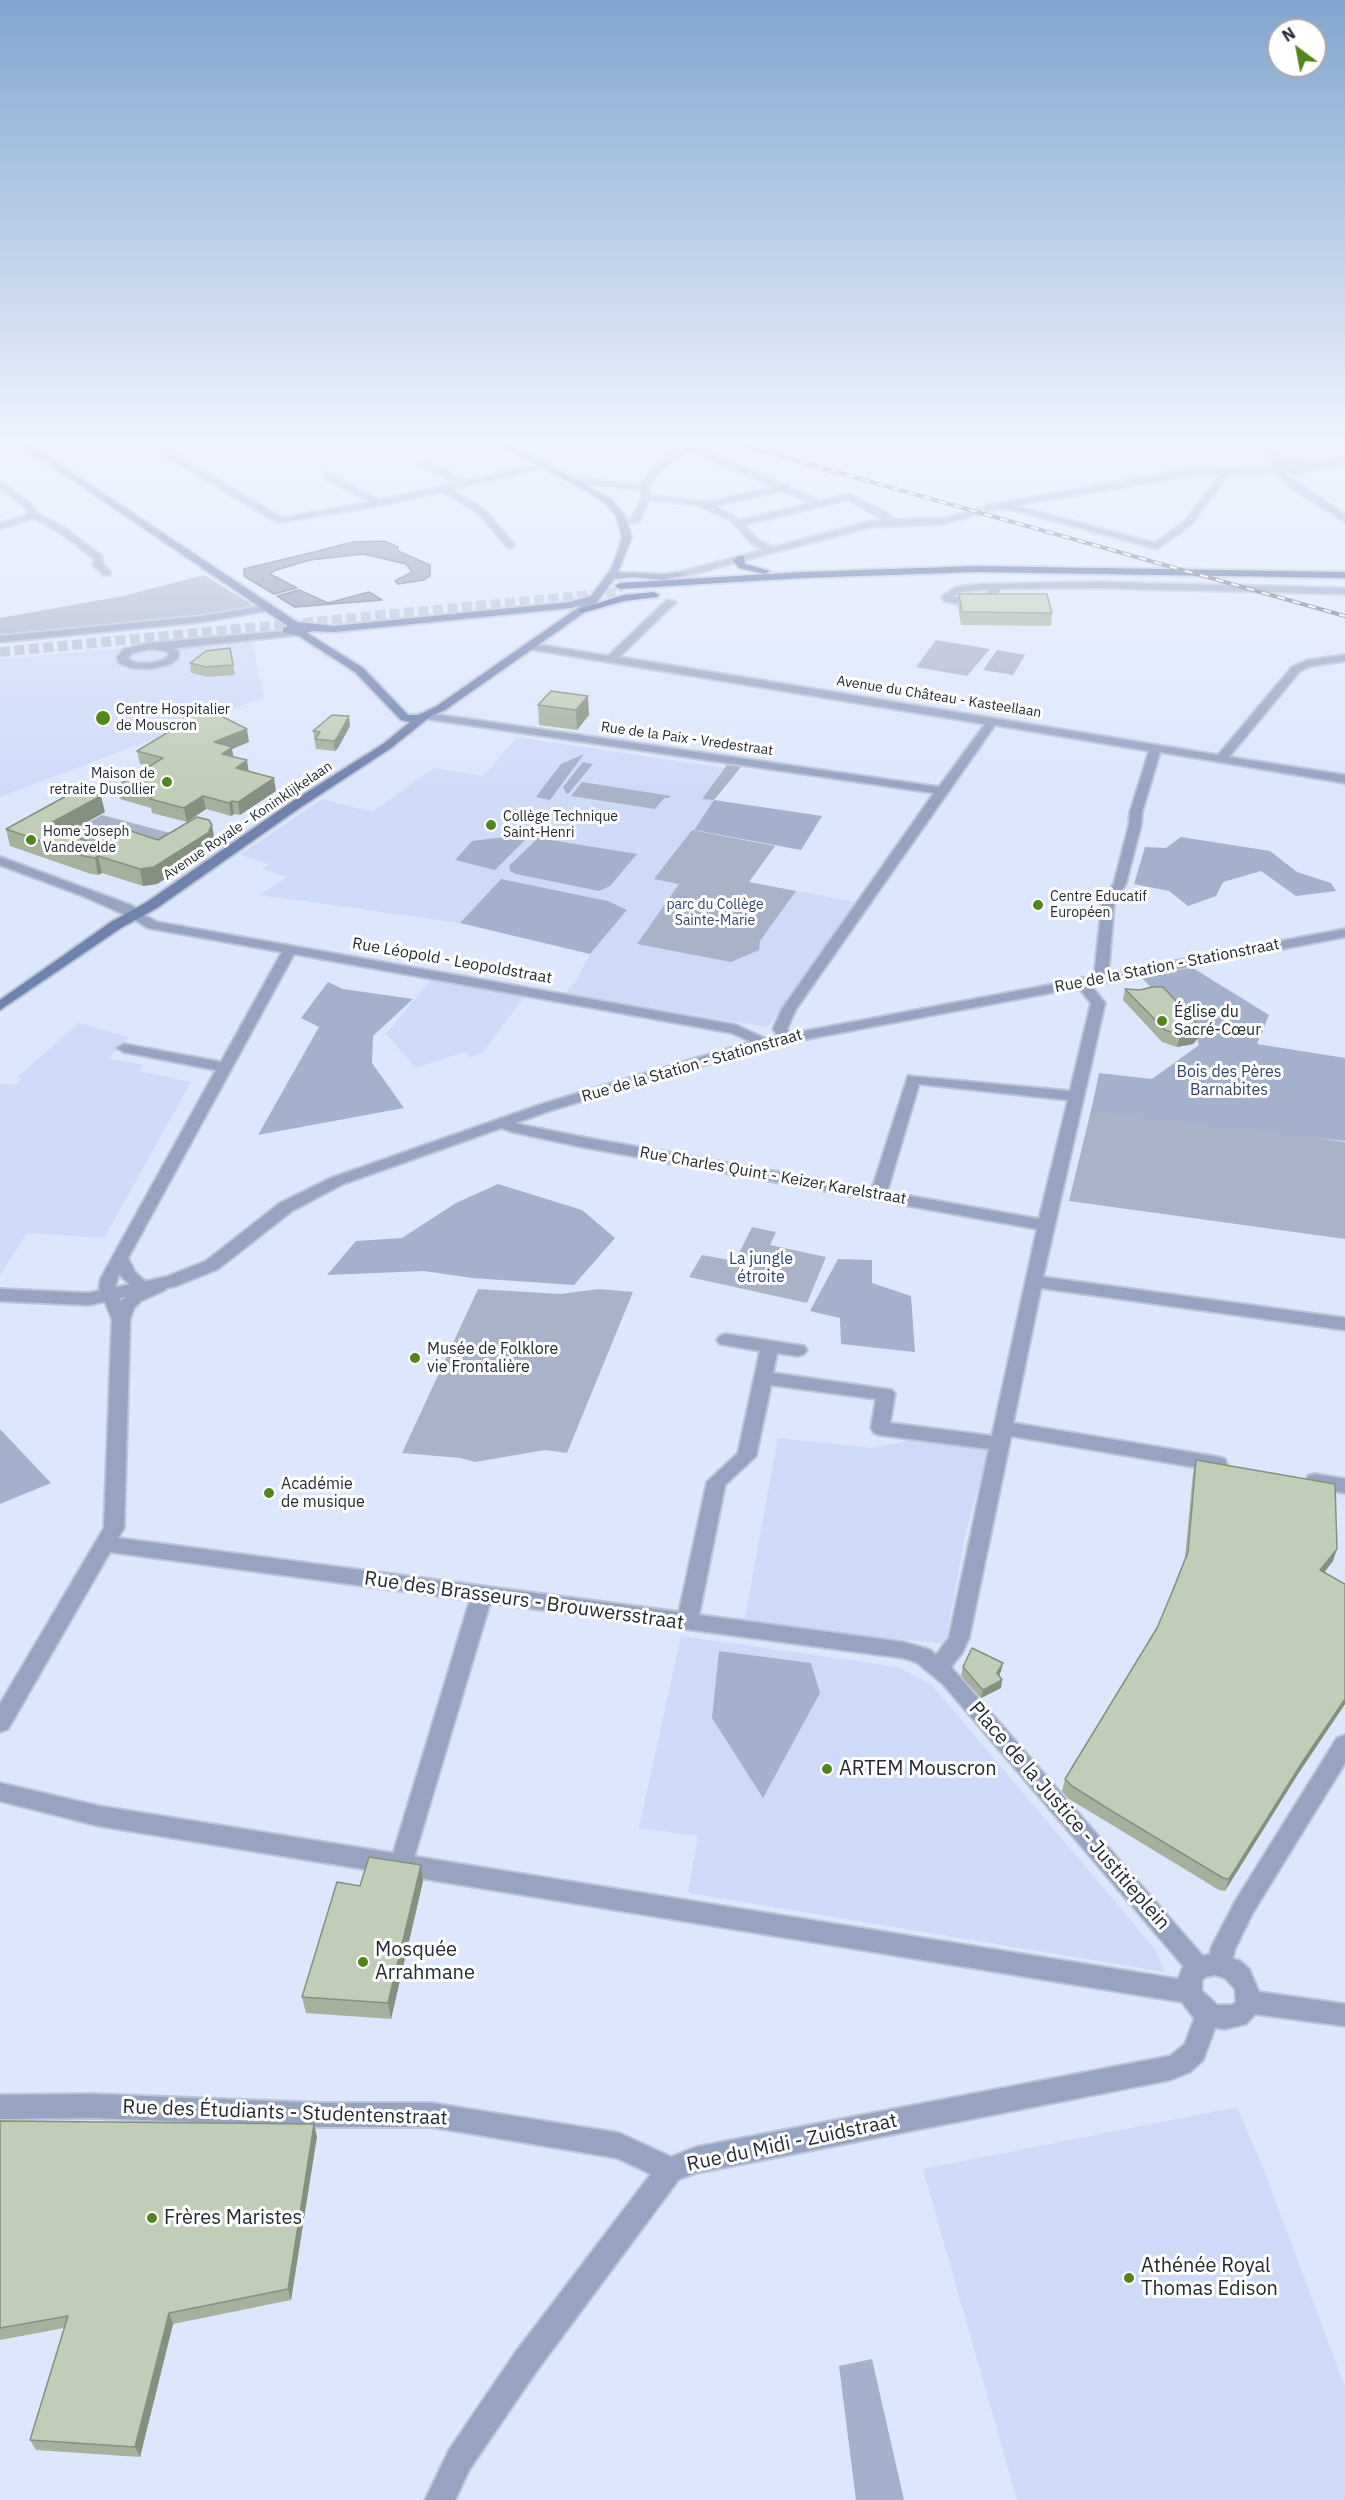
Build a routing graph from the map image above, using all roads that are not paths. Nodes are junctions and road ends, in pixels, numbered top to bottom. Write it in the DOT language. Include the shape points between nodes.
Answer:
graph roads {
  1 [pos="97,557"];
  2 [pos="191,557"];
  3 [pos="619,557"];
  4 [pos="746,557"];
  5 [pos="741,558"];
  6 [pos="977,569"];
  7 [pos="778,571"];
  8 [pos="107,573"];
  9 [pos="613,573"];
  10 [pos="678,575"];
  11 [pos="1345,575"];
  12 [pos="1345,583"];
  13 [pos="997,586"];
  14 [pos="1345,591"];
  15 [pos="621,592"];
  16 [pos="596,595"];
  17 [pos="671,602"];
  18 [pos="268,608"];
  19 [pos="549,608"];
  20 [pos="582,610"];
  21 [pos="562,622"];
  22 [pos="334,628"];
  23 [pos="297,629"];
  24 [pos="0,639"];
  25 [pos="213,642"];
  26 [pos="320,644"];
  27 [pos="160,646"];
  28 [pos="528,646"];
  29 [pos="1345,658"];
  30 [pos="171,659"];
  31 [pos="611,659"];
  32 [pos="425,716"];
  33 [pos="404,717"];
  34 [pos="993,721"];
  35 [pos="1156,748"];
  36 [pos="377,751"];
  37 [pos="1221,759"];
  38 [pos="1345,779"];
  39 [pos="942,791"];
  40 [pos="0,861"];
  41 [pos="135,914"];
  42 [pos="1345,933"];
  43 [pos="290,950"];
  44 [pos="1101,978"];
  45 [pos="1081,982"];
  46 [pos="0,1006"];
  47 [pos="786,1038"];
  48 [pos="763,1043"];
  49 [pos="124,1048"];
  50 [pos="226,1067"];
  51 [pos="1074,1096"];
  52 [pos="501,1123"];
  53 [pos="878,1195"];
  54 [pos="1046,1225"];
  55 [pos="120,1258"];
  56 [pos="1034,1281"];
  57 [pos="170,1282"];
  58 [pos="141,1287"];
  59 [pos="110,1294"];
  60 [pos="0,1295"];
  61 [pos="121,1319"];
  62 [pos="1345,1324"];
  63 [pos="726,1340"];
  64 [pos="770,1346"];
  65 [pos="798,1350"];
  66 [pos="763,1378"];
  67 [pos="1001,1436"];
  68 [pos="1241,1468"];
  69 [pos="1299,1478"];
  70 [pos="1345,1486"];
  71 [pos="106,1544"];
  72 [pos="482,1595"];
  73 [pos="687,1623"];
  74 [pos="939,1667"];
  75 [pos="0,1723"];
  76 [pos="1345,1744"];
  77 [pos="0,1792"];
  78 [pos="401,1864"];
  79 [pos="1210,1966"];
  80 [pos="1190,1992"];
  81 [pos="1248,2002"];
  82 [pos="1208,2014"];
  83 [pos="1345,2014"];
  84 [pos="0,2107"];
  85 [pos="670,2170"];
  86 [pos="440,2500"];
  1 -- 8 [label="street" via="98,565"];
  2 -- 18 [label="main road"];
  3 -- 9 [label="main road, Avenue Royale - Koninklijkelaan"];
  4 -- 5 [label="street"];
  5 -- 7 [label="highway" via="738,561 742,566"];
  5 -- 10 [label="street"];
  6 -- 7 [label="highway"];
  6 -- 11 [label="highway"];
  6 -- 15 [label="highway" via="802,575"];
  7 -- 10 [label="highway"];
  9 -- 10 [label="main road"];
  9 -- 16 [label="main road, Avenue Royale - Koninklijkelaan"];
  12 -- 15 [label="highway" via="1150,577 927,577"];
  13 -- 14 [label="street"];
  15 -- 16 [label="highway" via="610,597"];
  15 -- 20 [label="highway"];
  16 -- 19 [label="main road" via="578,604"];
  16 -- 20 [label="main road, Avenue Royale - Koninklijkelaan"];
  17 -- 31 [label="street"];
  18 -- 23 [label="main road"];
  18 -- 24 [label="street" via="209,618"];
  19 -- 21 [label="main road" via="563,611"];
  19 -- 22 [label="main road"];
  20 -- 21 [label="main road, Avenue Royale - Koninklijkelaan"];
  21 -- 28 [label="main road, Avenue Royale - Koninklijkelaan"];
  22 -- 23 [label="main road"];
  22 -- 26 [label="main road" via="320,636"];
  23 -- 25 [label="street"];
  23 -- 26 [label="main road"];
  25 -- 27 [label="street"];
  25 -- 30 [label="street"];
  26 -- 33 [label="main road" via="359,670"];
  27 -- 30 [label="street" via="172,650"];
  27 -- 30 [label="street" via="134,649 122,659 128,664 145,666"];
  28 -- 31 [label="street, Avenue du Château - Kasteellaan"];
  28 -- 32 [label="main road, Avenue Royale - Koninklijkelaan"];
  29 -- 37 [label="street" via="1308,663 1296,669"];
  31 -- 34 [label="street, Avenue du Château - Kasteellaan"];
  32 -- 33 [label="main road"];
  32 -- 36 [label="main road, Avenue Royale - Koninklijkelaan"];
  32 -- 39 [label="street, Rue de la Paix - Vredestraat"];
  33 -- 36 [label="main road, Avenue Royale - Koninklijkelaan" via="401,727"];
  34 -- 35 [label="street, Avenue du Château - Kasteellaan"];
  34 -- 39 [label="street"];
  35 -- 37 [label="street, Avenue du Château - Kasteellaan"];
  35 -- 44 [label="street" via="1120,884 1108,904"];
  36 -- 41 [label="main road, Avenue Royale - Koninklijkelaan"];
  37 -- 38 [label="street, Avenue du Château - Kasteellaan"];
  39 -- 47 [label="street" via="789,1009 780,1029"];
  40 -- 41 [label="street, Rue Léopold - Leopoldstraat"];
  41 -- 43 [label="street, Rue Léopold - Leopoldstraat" via="153,925"];
  41 -- 46 [label="main road, Avenue Royale - Koninklijkelaan"];
  42 -- 44 [label="street, Rue de la Station - Stationstraat"];
  43 -- 48 [label="street, Rue Léopold - Leopoldstraat" via="736,1029"];
  43 -- 50 [label="street"];
  44 -- 45 [label="street, Rue de la Station - Stationstraat"];
  45 -- 47 [label="street, Rue de la Station - Stationstraat"];
  45 -- 51 [label="street" via="1098,1003"];
  47 -- 48 [label="street, Rue de la Station - Stationstraat"];
  48 -- 52 [label="street, Rue de la Station - Stationstraat"];
  49 -- 50 [label="street"];
  50 -- 55 [label="street"];
  51 -- 53 [label="street" via="913,1079"];
  51 -- 54 [label="street"];
  52 -- 53 [label="street, Rue Charles Quint - Keizer Karelstraat" via="518,1130"];
  52 -- 57 [label="street, Rue de la Station - Stationstraat" via="319,1189 286,1207 212,1265"];
  53 -- 54 [label="street, Rue Charles Quint - Keizer Karelstraat"];
  54 -- 56 [label="street"];
  55 -- 58 [label="street" via="128,1275"];
  55 -- 59 [label="street" via="108,1283"];
  56 -- 62 [label="street"];
  56 -- 67 [label="street"];
  57 -- 58 [label="street, Rue de la Station - Stationstraat"];
  57 -- 61 [label="street" via="135,1297"];
  58 -- 59 [label="street, Rue de la Station - Stationstraat"];
  59 -- 60 [label="street, Rue de la Station - Stationstraat" via="79,1300"];
  59 -- 61 [label="street"];
  61 -- 71 [label="street" via="114,1528"];
  63 -- 64 [label="street"];
  64 -- 65 [label="street"];
  64 -- 66 [label="street"];
  66 -- 67 [label="street" via="886,1394 880,1428"];
  66 -- 73 [label="street" via="747,1456 716,1482"];
  67 -- 68 [label="street"];
  67 -- 74 [label="street" via="959,1638"];
  69 -- 70 [label="street"];
  71 -- 72 [label="street, Rue des Brasseurs - Brouwersstraat"];
  71 -- 75 [label="street"];
  72 -- 73 [label="street, Rue des Brasseurs - Brouwersstraat"];
  72 -- 78 [label="street"];
  73 -- 74 [label="street, Rue des Brasseurs - Brouwersstraat" via="903,1650 923,1656"];
  74 -- 79 [label="street, Place de la Justice - Justitieplein"];
  76 -- 79 [label="street"];
  77 -- 78 [label="street" via="99,1816"];
  78 -- 80 [label="street"];
  79 -- 80 [label="street" via="1191,1975"];
  79 -- 81 [label="street, Place de la Justice - Justitieplein" via="1232,1969 1245,1982"];
  80 -- 82 [label="street"];
  81 -- 82 [label="street" via="1245,2010 1233,2017"];
  81 -- 83 [label="street"];
  82 -- 85 [label="street, Rue du Midi - Zuidstraat" via="1194,2052 1170,2068 696,2160"];
  84 -- 85 [label="street, Rue des Étudiants - Studentenstraat" via="431,2115 620,2146"];
  85 -- 86 [label="street, Rue du Midi - Zuidstraat" via="525,2363 459,2460"];
}
